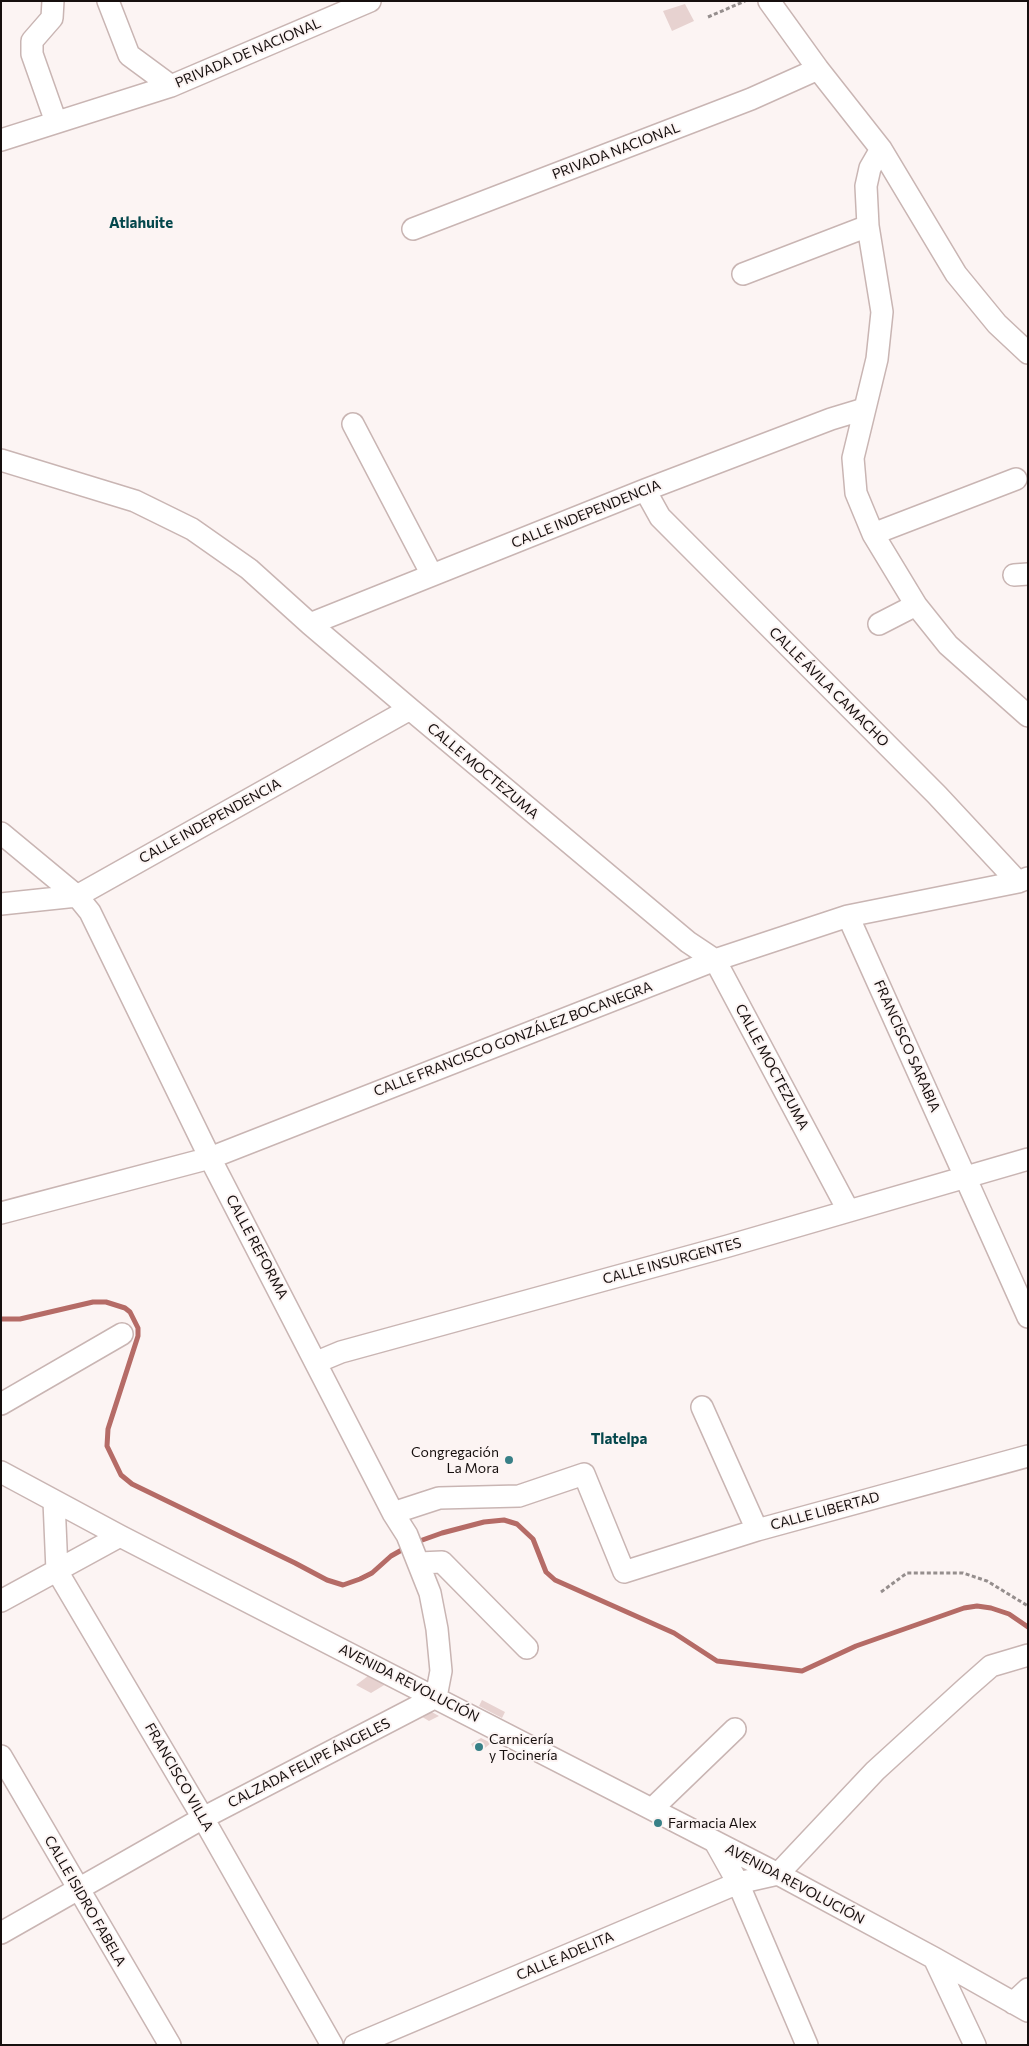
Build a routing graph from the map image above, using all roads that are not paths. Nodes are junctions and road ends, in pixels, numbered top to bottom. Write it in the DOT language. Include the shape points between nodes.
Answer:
graph roads {
  1 [pos="53,1"];
  2 [pos="108,1"];
  3 [pos="370,1"];
  4 [pos="769,1"];
  5 [pos="818,69"];
  6 [pos="171,86"];
  7 [pos="56,122"];
  8 [pos="1,140"];
  9 [pos="881,149"];
  10 [pos="868,226"];
  11 [pos="413,229"];
  12 [pos="743,274"];
  13 [pos="1028,353"];
  14 [pos="864,409"];
  15 [pos="353,424"];
  16 [pos="1,460"];
  17 [pos="1016,479"];
  18 [pos="645,490"];
  19 [pos="873,534"];
  20 [pos="432,575"];
  21 [pos="916,605"];
  22 [pos="310,624"];
  23 [pos="879,624"];
  24 [pos="410,709"];
  25 [pos="1028,716"];
  26 [pos="1,833"];
  27 [pos="1023,880"];
  28 [pos="77,896"];
  29 [pos="1,904"];
  30 [pos="848,916"];
  31 [pos="715,960"];
  32 [pos="210,1158"];
  33 [pos="1028,1159"];
  34 [pos="966,1176"];
  35 [pos="848,1210"];
  36 [pos="1,1213"];
  37 [pos="1028,1316"];
  38 [pos="122,1334"];
  39 [pos="317,1362"];
  40 [pos="1,1404"];
  41 [pos="702,1407"];
  42 [pos="1028,1456"];
  43 [pos="1,1472"];
  44 [pos="54,1501"];
  45 [pos="393,1513"];
  46 [pos="757,1530"];
  47 [pos="120,1536"];
  48 [pos="419,1563"];
  49 [pos="57,1571"];
  50 [pos="1,1601"];
  51 [pos="527,1648"];
  52 [pos="1028,1655"];
  53 [pos="436,1697"];
  54 [pos="735,1729"];
  55 [pos="1,1756"];
  56 [pos="652,1809"];
  57 [pos="203,1818"];
  58 [pos="715,1842"];
  59 [pos="778,1874"];
  60 [pos="738,1884"];
  61 [pos="78,1889"];
  62 [pos="1,1933"];
  63 [pos="934,1958"];
  64 [pos="980,1984"];
  65 [pos="953,1997"];
  66 [pos="1023,2001"];
  67 [pos="170,2045"];
  68 [pos="332,2045"];
  69 [pos="355,2045"];
  70 [pos="807,2045"];
  71 [pos="975,2045"];
  1 -- 7 [label="street" via="52,18 32,41 32,54"];
  2 -- 6 [label="street, PRIVADA DE NACIONAL" via="129,55"];
  3 -- 6 [label="street, PRIVADA DE NACIONAL"];
  4 -- 5 [label="street"];
  5 -- 9 [label="street"];
  5 -- 11 [label="street, PRIVADA NACIONAL" via="751,99"];
  6 -- 7 [label="street"];
  7 -- 8 [label="street"];
  9 -- 10 [label="street" via="870,168 866,186"];
  9 -- 13 [label="street" via="956,274 997,324"];
  10 -- 12 [label="street"];
  10 -- 14 [label="street" via="882,312 877,360"];
  14 -- 18 [label="street, CALLE INDEPENDENCIA"];
  14 -- 19 [label="street" via="853,458 856,493"];
  15 -- 20 [label="street"];
  16 -- 22 [label="street, CALLE MOCTEZUMA" via="135,501 192,529 249,569"];
  17 -- 19 [label="street"];
  18 -- 20 [label="street, CALLE INDEPENDENCIA"];
  18 -- 27 [label="street, CALLE ÁVILA CAMACHO" via="660,517"];
  19 -- 21 [label="street"];
  20 -- 22 [label="street, CALLE INDEPENDENCIA"];
  21 -- 23 [label="street"];
  21 -- 25 [label="street" via="948,645"];
  22 -- 24 [label="street, CALLE MOCTEZUMA"];
  24 -- 28 [label="street, CALLE INDEPENDENCIA"];
  24 -- 31 [label="street, CALLE MOCTEZUMA" via="688,942"];
  26 -- 28 [label="street, CALLE REFORMA"];
  27 -- 30 [label="street, CALLE FRANCISCO GONZÁLEZ BOCANEGRA"];
  28 -- 29 [label="street, CALLE INDEPENDENCIA"];
  28 -- 32 [label="street, CALLE REFORMA" via="90,912"];
  30 -- 31 [label="street, CALLE FRANCISCO GONZÁLEZ BOCANEGRA"];
  30 -- 34 [label="street, FRANCISCO SARABIA"];
  31 -- 32 [label="street, CALLE FRANCISCO GONZÁLEZ BOCANEGRA"];
  31 -- 35 [label="street, CALLE MOCTEZUMA"];
  32 -- 36 [label="street, CALLE FRANCISCO GONZÁLEZ BOCANEGRA"];
  32 -- 39 [label="street, CALLE REFORMA"];
  33 -- 34 [label="street, CALLE INSURGENTES"];
  34 -- 35 [label="street, CALLE INSURGENTES"];
  34 -- 37 [label="street, FRANCISCO SARABIA"];
  35 -- 39 [label="street, CALLE INSURGENTES" via="341,1352"];
  38 -- 40 [label="street"];
  39 -- 45 [label="street, CALLE REFORMA"];
  41 -- 46 [label="street"];
  42 -- 46 [label="street, CALLE LIBERTAD"];
  43 -- 44 [label="street, AVENIDA REVOLUCIÓN"];
  44 -- 47 [label="street, AVENIDA REVOLUCIÓN"];
  44 -- 49 [label="street, FRANCISCO VILLA"];
  45 -- 46 [label="street, CALLE LIBERTAD" via="439,1498 520,1496 584,1474 624,1572"];
  45 -- 48 [label="street, CALLE REFORMA"];
  47 -- 49 [label="street"];
  47 -- 53 [label="street, AVENIDA REVOLUCIÓN"];
  48 -- 51 [label="street" via="442,1562"];
  48 -- 53 [label="street, CALLE REFORMA" via="430,1593 437,1629 441,1671"];
  49 -- 50 [label="street"];
  49 -- 57 [label="street, FRANCISCO VILLA"];
  52 -- 59 [label="street" via="991,1666 875,1771"];
  53 -- 56 [label="street, AVENIDA REVOLUCIÓN"];
  53 -- 57 [label="street, CALZADA FELIPE ÁNGELES"];
  54 -- 56 [label="street"];
  55 -- 61 [label="street, CALLE ISIDRO FABELA"];
  56 -- 58 [label="street, AVENIDA REVOLUCIÓN"];
  57 -- 61 [label="street, CALZADA FELIPE ÁNGELES"];
  57 -- 68 [label="street, FRANCISCO VILLA"];
  58 -- 59 [label="street, AVENIDA REVOLUCIÓN"];
  58 -- 60 [label="street"];
  59 -- 60 [label="street, CALLE ADELITA"];
  59 -- 63 [label="street, AVENIDA REVOLUCIÓN"];
  60 -- 69 [label="street, CALLE ADELITA"];
  60 -- 70 [label="street"];
  61 -- 62 [label="street, CALZADA FELIPE ÁNGELES"];
  61 -- 67 [label="street, CALLE ISIDRO FABELA"];
  63 -- 64 [label="street, AVENIDA REVOLUCIÓN"];
  63 -- 65 [label="street"];
  64 -- 65 [label="street"];
  64 -- 66 [label="street, AVENIDA REVOLUCIÓN"];
  65 -- 71 [label="street"];
}
